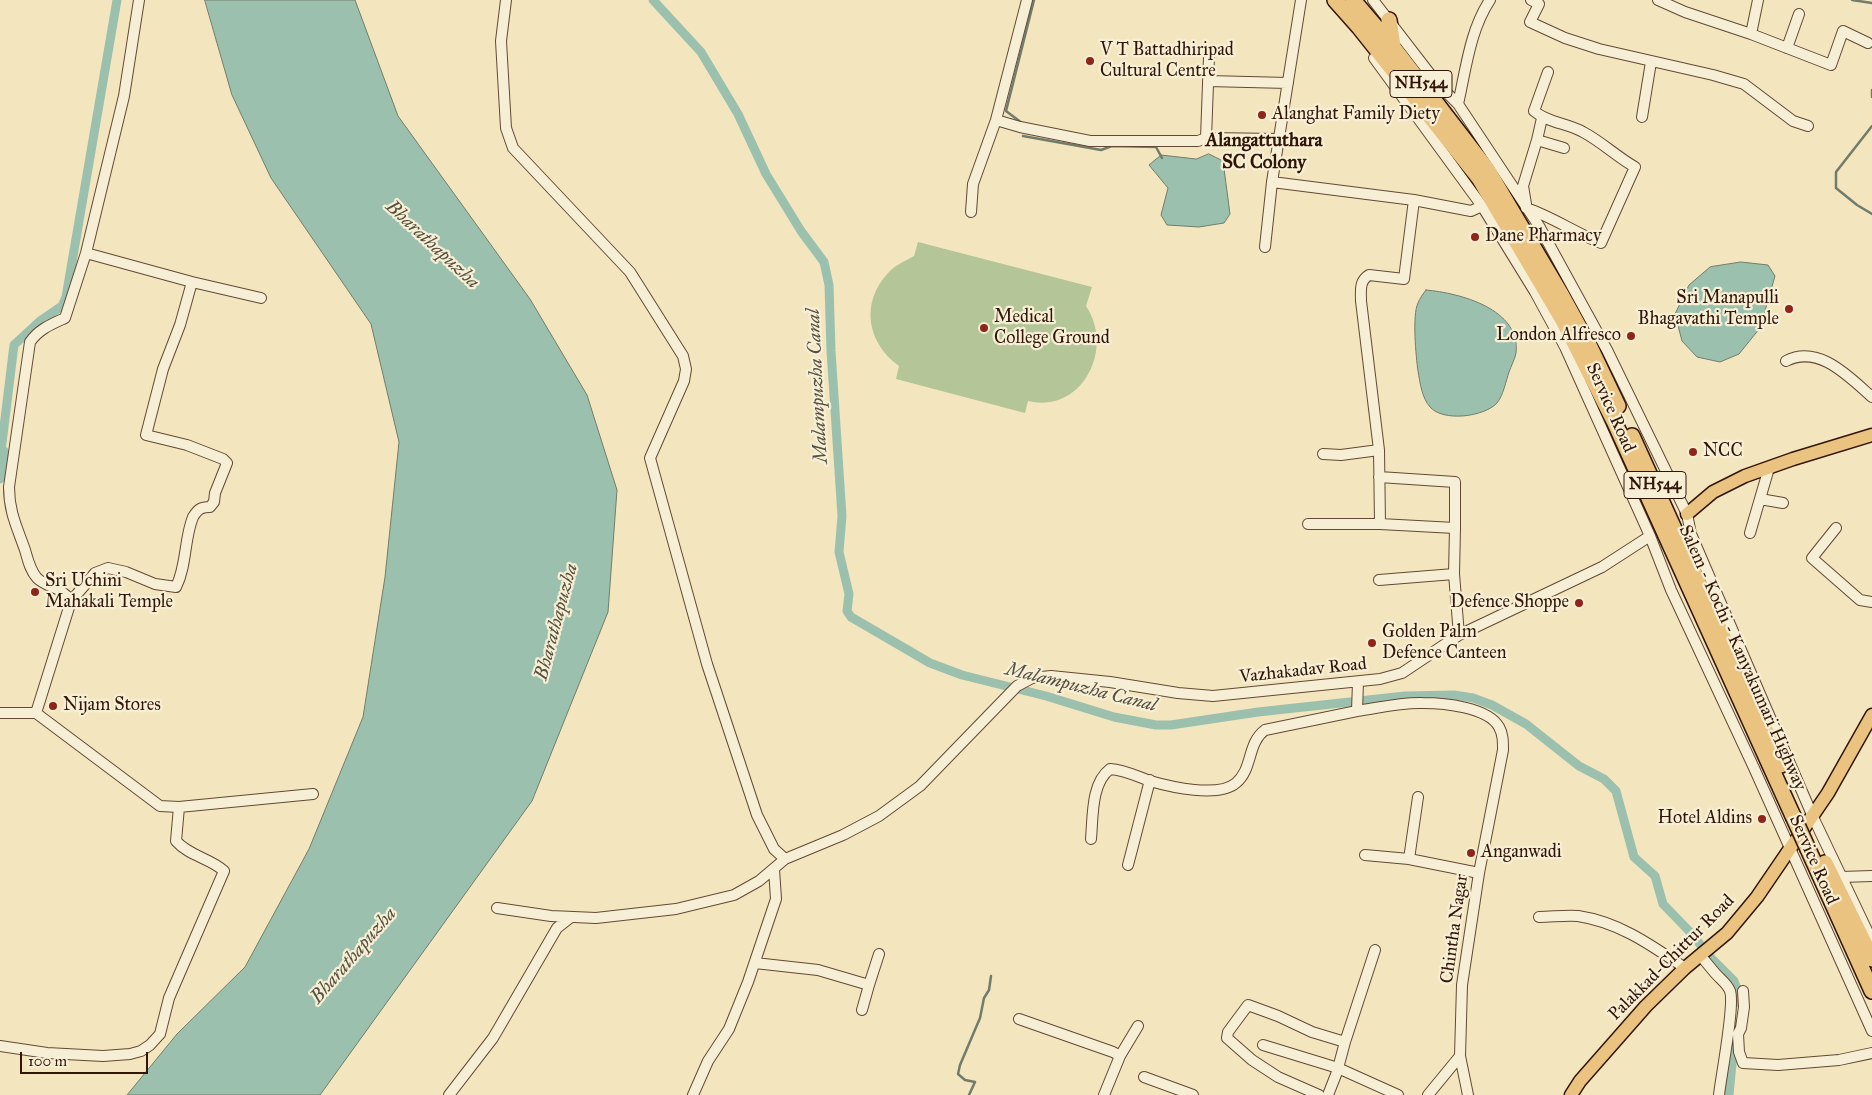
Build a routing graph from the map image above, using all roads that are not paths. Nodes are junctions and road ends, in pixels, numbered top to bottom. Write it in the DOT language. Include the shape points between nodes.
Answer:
graph roads {
  1 [pos="139,0"];
  2 [pos="506,0"];
  3 [pos="1027,0"];
  4 [pos="1301,0"];
  5 [pos="1328,0"];
  6 [pos="1334,0"];
  7 [pos="1353,0"];
  8 [pos="1373,0"];
  9 [pos="1490,0"];
  10 [pos="1657,0"];
  11 [pos="1758,0"];
  12 [pos="1537,1"];
  13 [pos="1800,14"];
  14 [pos="1390,20"];
  15 [pos="1751,34"];
  16 [pos="1868,43"];
  17 [pos="1393,47"];
  18 [pos="1787,48"];
  19 [pos="1209,57"];
  20 [pos="1651,62"];
  21 [pos="1411,70"];
  22 [pos="1548,72"];
  23 [pos="1208,82"];
  24 [pos="1288,83"];
  25 [pos="1437,83"];
  26 [pos="1458,104"];
  27 [pos="1542,118"];
  28 [pos="1642,118"];
  29 [pos="996,120"];
  30 [pos="1808,126"];
  31 [pos="1206,138"];
  32 [pos="1279,139"];
  33 [pos="1537,140"];
  34 [pos="1564,148"];
  35 [pos="1272,182"];
  36 [pos="1414,200"];
  37 [pos="1482,206"];
  38 [pos="1526,208"];
  39 [pos="971,212"];
  40 [pos="1265,247"];
  41 [pos="86,253"];
  42 [pos="192,282"];
  43 [pos="261,298"];
  44 [pos="1786,360"];
  45 [pos="1872,397"];
  46 [pos="1872,435"];
  47 [pos="1379,450"];
  48 [pos="1323,454"];
  49 [pos="1769,468"];
  50 [pos="1379,477"];
  51 [pos="1760,499"];
  52 [pos="1783,503"];
  53 [pos="1687,514"];
  54 [pos="1308,524"];
  55 [pos="1380,524"];
  56 [pos="1455,528"];
  57 [pos="1836,528"];
  58 [pos="1750,533"];
  59 [pos="1650,536"];
  60 [pos="1454,574"];
  61 [pos="1379,580"];
  62 [pos="71,601"];
  63 [pos="1872,602"];
  64 [pos="1459,635"];
  65 [pos="1358,682"];
  66 [pos="1357,711"];
  67 [pos="36,713"];
  68 [pos="0,714"];
  69 [pos="1872,715"];
  70 [pos="1150,780"];
  71 [pos="313,794"];
  72 [pos="1418,796"];
  73 [pos="179,807"];
  74 [pos="1802,815"];
  75 [pos="1091,839"];
  76 [pos="1811,845"];
  77 [pos="1790,851"];
  78 [pos="1365,855"];
  79 [pos="1409,859"];
  80 [pos="785,860"];
  81 [pos="1128,865"];
  82 [pos="774,869"];
  83 [pos="1479,873"];
  84 [pos="1872,876"];
  85 [pos="1841,877"];
  86 [pos="497,908"];
  87 [pos="571,917"];
  88 [pos="1539,917"];
  89 [pos="1871,937"];
  90 [pos="1374,950"];
  91 [pos="879,954"];
  92 [pos="1700,955"];
  93 [pos="1872,959"];
  94 [pos="755,963"];
  95 [pos="1685,968"];
  96 [pos="869,985"];
  97 [pos="1743,991"];
  98 [pos="1872,991"];
  99 [pos="862,1010"];
  100 [pos="1019,1019"];
  101 [pos="1138,1026"];
  102 [pos="1872,1031"];
  103 [pos="1345,1042"];
  104 [pos="1263,1045"];
  105 [pos="0,1046"];
  106 [pos="1872,1054"];
  107 [pos="1120,1056"];
  108 [pos="1460,1056"];
  109 [pos="1723,1062"];
  110 [pos="1743,1063"];
  111 [pos="1338,1068"];
  112 [pos="1144,1077"];
  113 [pos="448,1095"];
  114 [pos="693,1095"];
  115 [pos="1104,1095"];
  116 [pos="1193,1095"];
  117 [pos="1318,1095"];
  118 [pos="1328,1095"];
  119 [pos="1398,1095"];
  120 [pos="1428,1095"];
  121 [pos="1468,1095"];
  122 [pos="1571,1095"];
  123 [pos="1719,1095"];
  1 -- 41 [label="street" via="124,96"];
  2 -- 80 [label="street" via="501,42 506,128 513,148 630,272 684,356 684,381 650,458 707,664 757,815 774,849"];
  3 -- 29 [label="street"];
  4 -- 24 [label="street"];
  5 -- 37 [label="street, Service Road"];
  6 -- 74 [label="highway, Salem - Kochi - Kanyakumari Highway / NH544" via="1479,178 1564,322"];
  7 -- 17 [label="highway, Salem - Kochi - Kanyakumari Highway / NH544"];
  8 -- 14 [label="street, Service Road"];
  9 -- 26 [label="street" via="1471,43"];
  10 -- 15 [label="street"];
  11 -- 15 [label="street"];
  12 -- 20 [label="street" via="1530,22 1582,44"];
  13 -- 18 [label="street"];
  14 -- 17 [label="highway"];
  14 -- 25 [label="street, Service Road"];
  15 -- 18 [label="street"];
  16 -- 18 [label="street" via="1843,32 1831,65"];
  17 -- 21 [label="highway, Salem - Kochi - Kanyakumari Highway / NH544"];
  19 -- 23 [label="street"];
  20 -- 28 [label="street"];
  20 -- 30 [label="street" via="1744,84 1793,121"];
  21 -- 25 [label="street"];
  21 -- 74 [label="highway, Salem - Kochi - Kanyakumari Highway / NH544" via="1487,169 1588,345"];
  22 -- 27 [label="street" via="1534,111"];
  23 -- 24 [label="street"];
  23 -- 31 [label="street"];
  24 -- 32 [label="street"];
  25 -- 26 [label="street, Service Road"];
  26 -- 38 [label="street, Service Road"];
  27 -- 33 [label="street"];
  27 -- 38 [label="street" via="1582,131 1635,167 1602,243"];
  29 -- 31 [label="street" via="1090,141 1198,141"];
  29 -- 39 [label="street" via="973,184"];
  31 -- 32 [label="street"];
  32 -- 35 [label="street"];
  33 -- 34 [label="street"];
  33 -- 38 [label="street" via="1523,186"];
  35 -- 36 [label="street"];
  35 -- 40 [label="street"];
  36 -- 37 [label="street" via="1471,211"];
  36 -- 47 [label="street" via="1404,279 1369,275 1361,286 1360,301"];
  37 -- 59 [label="street, Service Road" via="1565,347"];
  38 -- 53 [label="street, Service Road" via="1607,350"];
  41 -- 42 [label="street"];
  41 -- 62 [label="street" via="65,318 35,334 30,342 9,487 12,518 31,568 38,579 59,589"];
  42 -- 43 [label="street"];
  42 -- 62 [label="street" via="163,369 146,435 187,445 223,459 227,463 214,502 210,507 198,510 194,517 176,587 155,584 108,568 95,573"];
  44 -- 45 [label="street" via="1806,355 1835,365"];
  46 -- 49 [label="main road"];
  47 -- 48 [label="street"];
  47 -- 50 [label="street"];
  49 -- 51 [label="street"];
  49 -- 53 [label="main road" via="1713,492"];
  50 -- 55 [label="street"];
  50 -- 56 [label="street" via="1455,482"];
  51 -- 52 [label="street"];
  51 -- 58 [label="street"];
  53 -- 74 [label="street, Service Road" via="1691,534"];
  54 -- 55 [label="street"];
  55 -- 56 [label="street"];
  56 -- 60 [label="street"];
  57 -- 63 [label="street" via="1812,558 1860,600"];
  59 -- 64 [label="street, Vazhakadav Road" via="1602,568"];
  59 -- 77 [label="street, Service Road" via="1671,590"];
  60 -- 61 [label="street"];
  60 -- 64 [label="street"];
  62 -- 67 [label="street"];
  64 -- 65 [label="street, Vazhakadav Road" via="1402,673"];
  65 -- 66 [label="street"];
  65 -- 80 [label="street, Vazhakadav Road" via="1212,696 1051,676 1032,678 1017,686 920,786 879,816"];
  66 -- 70 [label="street, Chintha Nagar" via="1265,730 1258,735 1246,768 1236,783 1221,790 1188,789"];
  66 -- 83 [label="street, Chintha Nagar" via="1422,703 1456,706 1474,710 1499,727 1503,750"];
  67 -- 68 [label="street"];
  67 -- 73 [label="street" via="160,806"];
  69 -- 74 [label="main road, Palakkad-Chittur Road" via="1856,745"];
  70 -- 75 [label="street, Chintha Nagar" via="1122,770 1110,769 1102,775 1094,803"];
  70 -- 81 [label="street"];
  71 -- 73 [label="street"];
  72 -- 79 [label="street"];
  73 -- 105 [label="street" via="176,840 183,848 224,871 169,998 160,1034 142,1051 130,1054 47,1053"];
  74 -- 76 [label="highway, Salem - Kochi - Kanyakumari Highway / NH544"];
  74 -- 77 [label="main road, Palakkad-Chittur Road"];
  74 -- 85 [label="street, Service Road"];
  76 -- 93 [label="highway, Salem - Kochi - Kanyakumari Highway / NH544"];
  76 -- 98 [label="highway, Salem - Kochi - Kanyakumari Highway / NH544"];
  77 -- 92 [label="main road, Palakkad-Chittur Road" via="1758,897 1727,933"];
  77 -- 102 [label="street, Service Road"];
  78 -- 79 [label="street"];
  79 -- 83 [label="street"];
  80 -- 82 [label="street"];
  82 -- 87 [label="street" via="734,895 676,909 596,918"];
  82 -- 94 [label="street" via="776,899"];
  83 -- 108 [label="street, Chintha Nagar" via="1462,985"];
  84 -- 85 [label="street"];
  85 -- 89 [label="street, Service Road"];
  86 -- 87 [label="street"];
  87 -- 113 [label="street" via="557,928 493,1038"];
  88 -- 95 [label="street" via="1576,916 1603,921 1640,938"];
  90 -- 103 [label="street"];
  91 -- 96 [label="street"];
  92 -- 95 [label="main road, Palakkad-Chittur Road"];
  92 -- 109 [label="street" via="1730,991"];
  94 -- 96 [label="street" via="818,970"];
  94 -- 114 [label="street" via="729,1029 708,1062"];
  95 -- 122 [label="main road, Palakkad-Chittur Road" via="1618,1036"];
  96 -- 99 [label="street"];
  97 -- 110 [label="street" via="1744,1007 1738,1034"];
  100 -- 107 [label="street"];
  101 -- 107 [label="street"];
  103 -- 111 [label="street"];
  103 -- 117 [label="street" via="1248,1005 1228,1032 1227,1038 1252,1060 1278,1077"];
  104 -- 111 [label="street"];
  106 -- 110 [label="street" via="1778,1065"];
  107 -- 115 [label="street"];
  108 -- 120 [label="street"];
  108 -- 121 [label="street, Chintha Nagar"];
  109 -- 110 [label="street"];
  109 -- 123 [label="street"];
  111 -- 118 [label="street"];
  111 -- 119 [label="street"];
  112 -- 116 [label="street"];
}
